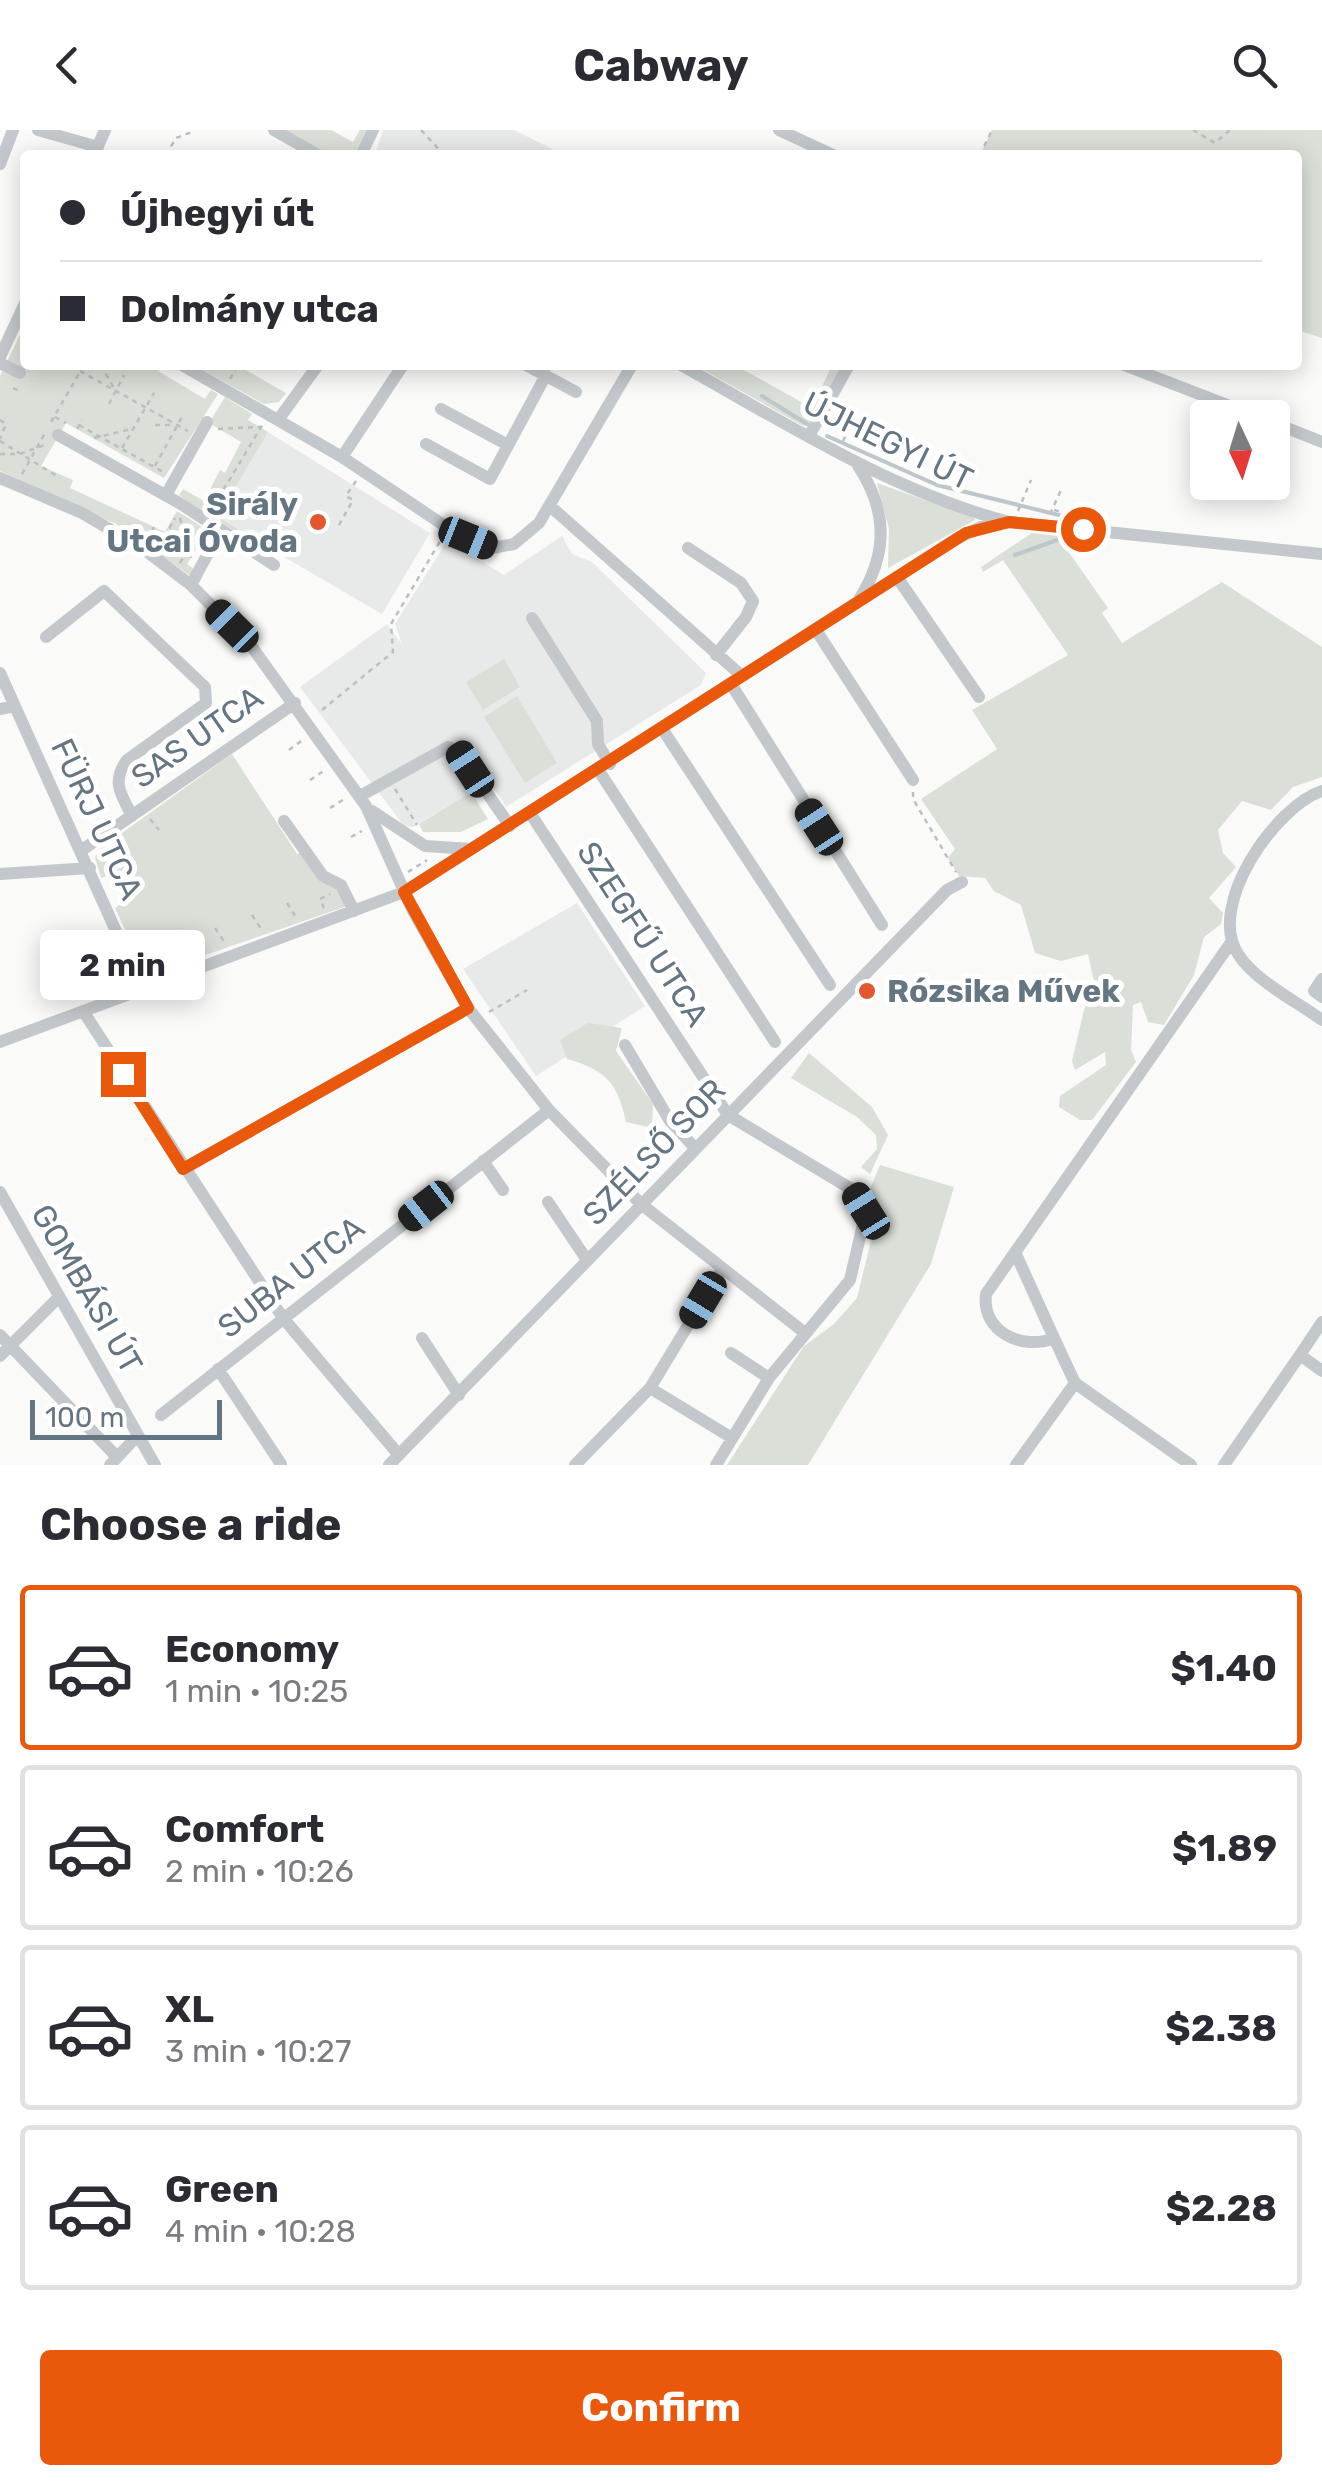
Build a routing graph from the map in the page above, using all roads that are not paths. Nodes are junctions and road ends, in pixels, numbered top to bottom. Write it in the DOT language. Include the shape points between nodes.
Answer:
graph roads {
  1 [pos="13,130"];
  2 [pos="38,130"];
  3 [pos="274,130"];
  4 [pos="779,130"];
  5 [pos="93,150"];
  6 [pos="309,150"];
  7 [pos="822,150"];
  8 [pos="0,164"];
  9 [pos="20,314"];
  10 [pos="0,360"];
  11 [pos="191,370"];
  12 [pos="314,370"];
  13 [pos="400,370"];
  14 [pos="535,370"];
  15 [pos="629,370"];
  16 [pos="690,370"];
  17 [pos="846,370"];
  18 [pos="1137,370"];
  19 [pos="20,373"];
  20 [pos="546,376"];
  21 [pos="576,392"];
  22 [pos="1215,400"];
  23 [pos="442,409"];
  24 [pos="269,420"];
  25 [pos="205,427"];
  26 [pos="62,429"];
  27 [pos="1290,429"];
  28 [pos="809,436"];
  29 [pos="1322,442"];
  30 [pos="426,444"];
  31 [pos="508,445"];
  32 [pos="342,458"];
  33 [pos="855,462"];
  34 [pos="0,478"];
  35 [pos="171,498"];
  36 [pos="550,506"];
  37 [pos="1014,516"];
  38 [pos="219,533"];
  39 [pos="688,548"];
  40 [pos="1322,554"];
  41 [pos="274,565"];
  42 [pos="897,577"];
  43 [pos="191,585"];
  44 [pos="860,599"];
  45 [pos="532,618"];
  46 [pos="816,630"];
  47 [pos="46,637"];
  48 [pos="716,655"];
  49 [pos="0,673"];
  50 [pos="736,680"];
  51 [pos="978,697"];
  52 [pos="294,703"];
  53 [pos="15,706"];
  54 [pos="0,709"];
  55 [pos="663,730"];
  56 [pos="604,768"];
  57 [pos="914,780"];
  58 [pos="1322,791"];
  59 [pos="359,799"];
  60 [pos="530,813"];
  61 [pos="132,816"];
  62 [pos="284,821"];
  63 [pos="510,826"];
  64 [pos="412,840"];
  65 [pos="474,849"];
  66 [pos="82,850"];
  67 [pos="391,858"];
  68 [pos="90,868"];
  69 [pos="0,874"];
  70 [pos="962,882"];
  71 [pos="404,892"];
  72 [pos="354,911"];
  73 [pos="882,926"];
  74 [pos="1232,941"];
  75 [pos="1322,979"];
  76 [pos="830,985"];
  77 [pos="142,989"];
  78 [pos="1322,997"];
  79 [pos="83,1011"];
  80 [pos="472,1014"];
  81 [pos="1322,1020"];
  82 [pos="0,1042"];
  83 [pos="775,1042"];
  84 [pos="625,1044"];
  85 [pos="549,1110"];
  86 [pos="728,1114"];
  87 [pos="695,1148"];
  88 [pos="484,1161"];
  89 [pos="183,1169"];
  90 [pos="502,1190"];
  91 [pos="0,1192"];
  92 [pos="548,1202"];
  93 [pos="641,1204"];
  94 [pos="1016,1252"];
  95 [pos="587,1260"];
  96 [pos="721,1271"];
  97 [pos="59,1297"];
  98 [pos="283,1318"];
  99 [pos="1322,1322"];
  100 [pos="805,1332"];
  101 [pos="422,1338"];
  102 [pos="1054,1338"];
  103 [pos="3,1345"];
  104 [pos="731,1353"];
  105 [pos="1300,1354"];
  106 [pos="218,1369"];
  107 [pos="1322,1371"];
  108 [pos="770,1378"];
  109 [pos="1075,1383"];
  110 [pos="650,1388"];
  111 [pos="459,1395"];
  112 [pos="161,1415"];
  113 [pos="138,1435"];
  114 [pos="732,1438"];
  115 [pos="394,1460"];
  116 [pos="113,1461"];
  117 [pos="281,1464"];
  118 [pos="155,1465"];
  119 [pos="575,1465"];
  120 [pos="716,1465"];
  121 [pos="1016,1465"];
  122 [pos="1191,1465"];
  123 [pos="1224,1465"];
  1 -- 8 [label="street"];
  2 -- 5 [label="street"];
  3 -- 6 [label="street"];
  4 -- 7 [label="street"];
  9 -- 10 [label="street"];
  10 -- 19 [label="street"];
  11 -- 24 [label="street"];
  12 -- 24 [label="street"];
  13 -- 32 [label="street"];
  14 -- 20 [label="street"];
  15 -- 36 [label="street"];
  16 -- 28 [label="street, ÚJHEGYI ÚT"];
  17 -- 28 [label="street"];
  18 -- 22 [label="street"];
  20 -- 21 [label="street"];
  20 -- 31 [label="street"];
  23 -- 31 [label="street"];
  24 -- 32 [label="street"];
  25 -- 35 [label="street" via="175,478"];
  26 -- 35 [label="street"];
  27 -- 29 [label="street"];
  28 -- 33 [label="street, ÚJHEGYI ÚT"];
  30 -- 31 [label="street" via="490,478"];
  32 -- 36 [label="street" via="448,528 492,548 532,532"];
  33 -- 37 [label="street, ÚJHEGYI ÚT" via="936,499"];
  33 -- 44 [label="street" via="878,503 882,528 878,564"];
  34 -- 43 [label="street" via="82,513"];
  35 -- 38 [label="street"];
  36 -- 48 [label="street"];
  37 -- 40 [label="street, ÚJHEGYI ÚT"];
  37 -- 42 [label="street" via="966,533"];
  38 -- 41 [label="street"];
  38 -- 43 [label="street"];
  39 -- 48 [label="street" via="741,583 753,600"];
  42 -- 44 [label="street"];
  42 -- 51 [label="street"];
  43 -- 52 [label="street" via="252,647"];
  44 -- 46 [label="street"];
  45 -- 56 [label="street" via="597,721"];
  46 -- 50 [label="street"];
  46 -- 57 [label="street"];
  47 -- 61 [label="street" via="104,592 208,693 206,702 118,772 116,785"];
  48 -- 50 [label="street"];
  49 -- 53 [label="street, FÜRJ UTCA"];
  50 -- 55 [label="street"];
  50 -- 73 [label="street"];
  52 -- 59 [label="street"];
  52 -- 61 [label="street, SAS UTCA"];
  53 -- 54 [label="street"];
  53 -- 66 [label="street, FÜRJ UTCA"];
  55 -- 56 [label="street"];
  55 -- 76 [label="street"];
  56 -- 60 [label="street"];
  56 -- 83 [label="street"];
  58 -- 74 [label="street" via="1290,807 1262,842 1236,896"];
  59 -- 63 [label="street" via="440,749 454,748"];
  59 -- 64 [label="street"];
  59 -- 67 [label="street"];
  60 -- 63 [label="street"];
  60 -- 86 [label="street, SZEGFŰ UTCA"];
  61 -- 66 [label="street, SAS UTCA"];
  62 -- 72 [label="street" via="323,876 341,885"];
  63 -- 65 [label="street"];
  64 -- 65 [label="street"];
  64 -- 67 [label="street" via="398,844"];
  65 -- 71 [label="street"];
  66 -- 68 [label="street, FÜRJ UTCA"];
  67 -- 71 [label="street"];
  68 -- 69 [label="street"];
  68 -- 77 [label="street, FÜRJ UTCA"];
  70 -- 86 [label="street, SZÉLSŐ SOR"];
  71 -- 72 [label="street"];
  71 -- 80 [label="street"];
  72 -- 77 [label="street"];
  74 -- 81 [label="street" via="1249,966"];
  74 -- 94 [label="street"];
  75 -- 78 [label="street" via="1314,991"];
  77 -- 79 [label="street"];
  79 -- 82 [label="street"];
  79 -- 89 [label="street"];
  80 -- 85 [label="street"];
  80 -- 89 [label="street"];
  84 -- 87 [label="street" via="670,1121"];
  85 -- 88 [label="street, SUBA UTCA"];
  85 -- 93 [label="street"];
  86 -- 87 [label="street, SZÉLSŐ SOR"];
  86 -- 100 [label="street, SZEGFŰ UTCA" via="853,1190 866,1211 850,1280"];
  87 -- 93 [label="street, SZÉLSŐ SOR"];
  88 -- 90 [label="street"];
  88 -- 98 [label="street, SUBA UTCA"];
  89 -- 98 [label="street"];
  91 -- 97 [label="street, GOMBÁSI ÚT"];
  92 -- 95 [label="street"];
  93 -- 95 [label="street, SZÉLSŐ SOR"];
  93 -- 96 [label="street"];
  94 -- 102 [label="street"];
  94 -- 102 [label="street" via="986,1294 984,1310 1009,1337 1037,1346"];
  95 -- 111 [label="street, SZÉLSŐ SOR"];
  96 -- 100 [label="street"];
  96 -- 110 [label="street"];
  97 -- 103 [label="street"];
  97 -- 113 [label="street, GOMBÁSI ÚT"];
  98 -- 106 [label="street, SUBA UTCA"];
  98 -- 115 [label="street"];
  99 -- 105 [label="street"];
  100 -- 108 [label="street"];
  101 -- 111 [label="street"];
  102 -- 109 [label="street"];
  103 -- 116 [label="street"];
  104 -- 108 [label="street"];
  105 -- 107 [label="street"];
  105 -- 123 [label="street"];
  106 -- 112 [label="street, SUBA UTCA"];
  106 -- 117 [label="street"];
  108 -- 114 [label="street"];
  109 -- 121 [label="street"];
  109 -- 122 [label="street"];
  110 -- 114 [label="street"];
  110 -- 119 [label="street"];
  111 -- 115 [label="street, SZÉLSŐ SOR"];
  113 -- 116 [label="street"];
  113 -- 118 [label="street, GOMBÁSI ÚT"];
  114 -- 120 [label="street"];
}
